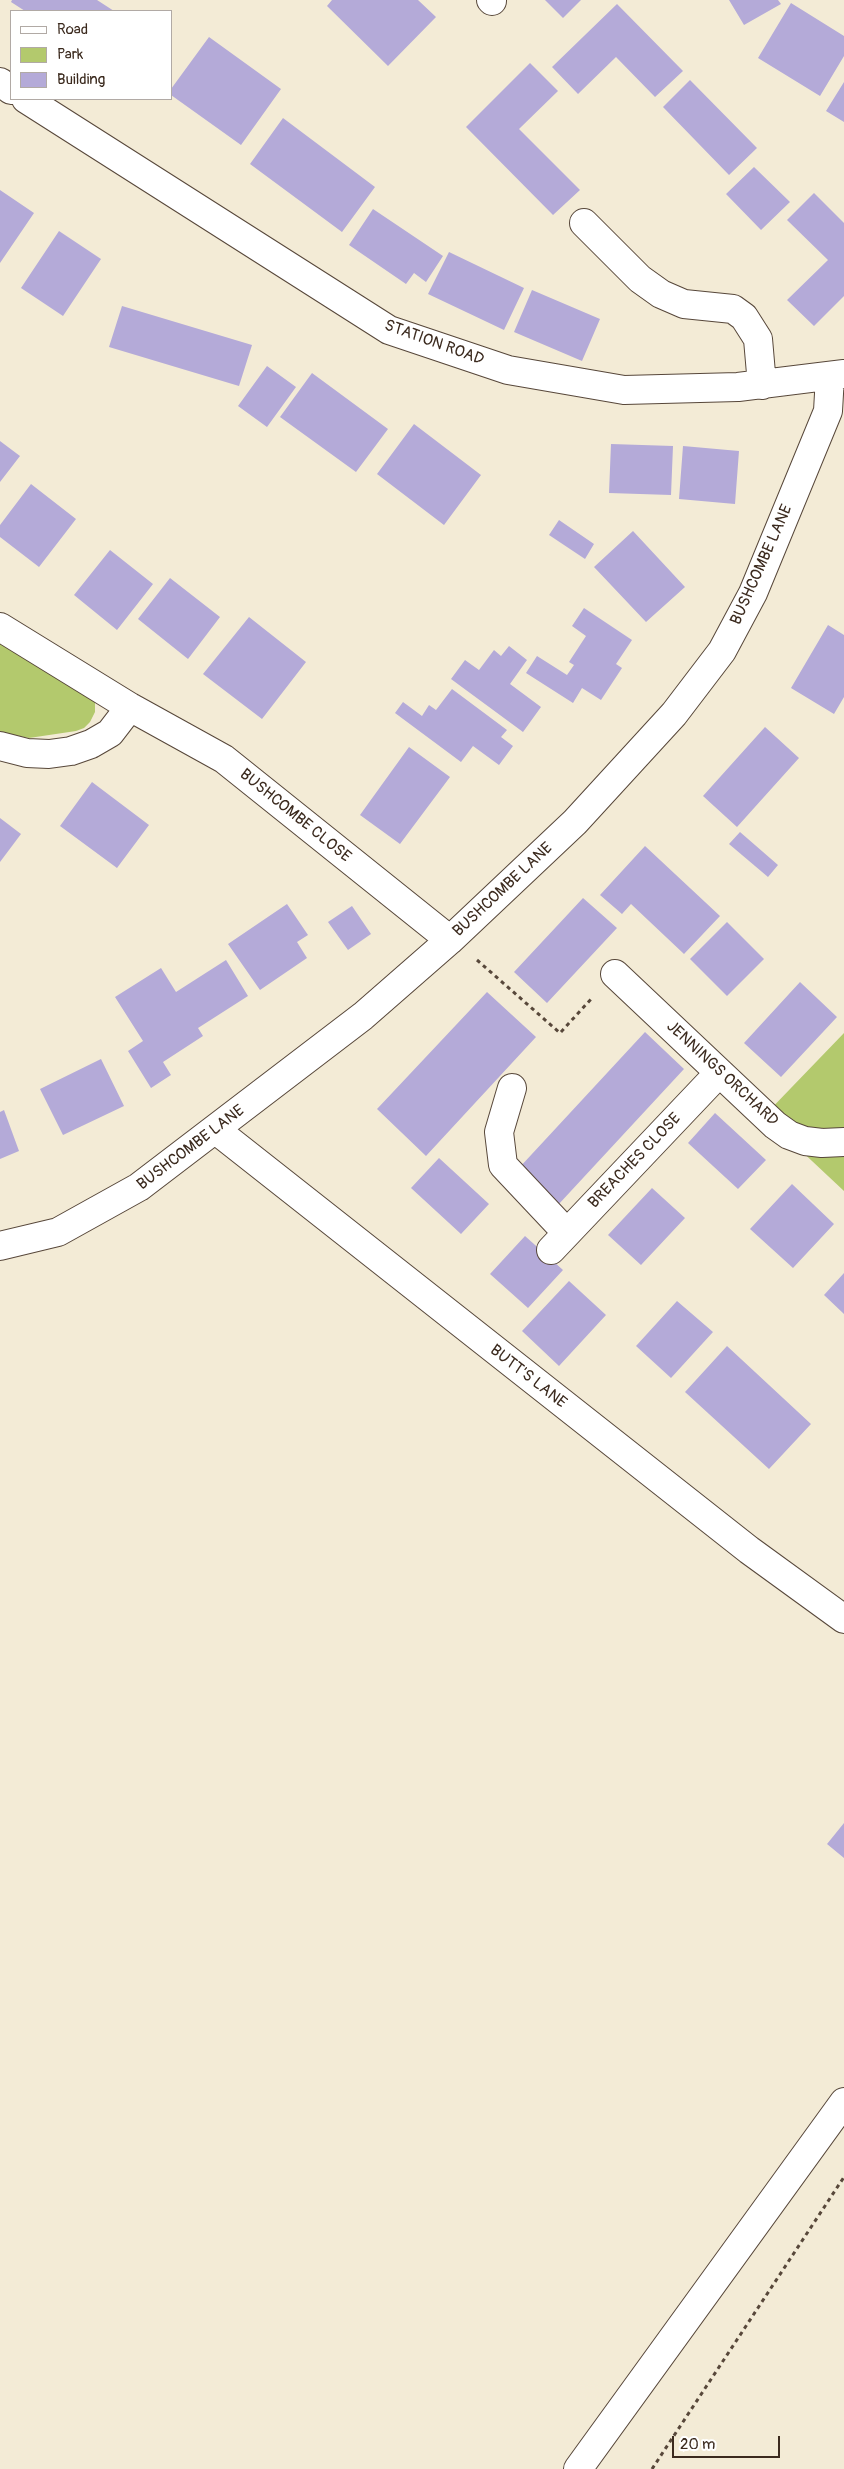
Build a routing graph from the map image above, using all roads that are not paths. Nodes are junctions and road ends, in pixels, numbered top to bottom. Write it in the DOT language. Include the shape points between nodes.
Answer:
graph roads {
  1 [pos="28,100"];
  2 [pos="584,223"];
  3 [pos="837,375"];
  4 [pos="762,385"];
  5 [pos="0,627"];
  6 [pos="130,707"];
  7 [pos="0,746"];
  8 [pos="450,940"];
  9 [pos="615,974"];
  10 [pos="719,1073"];
  11 [pos="512,1088"];
  12 [pos="216,1130"];
  13 [pos="844,1142"];
  14 [pos="0,1246"];
  15 [pos="844,1619"];
  16 [pos="844,2102"];
  17 [pos="578,2469"];
  1 -- 4 [label="street, STATION ROAD" via="389,330 508,370 624,390"];
  2 -- 4 [label="street" via="640,279 661,294 684,304 733,309 744,317 758,338"];
  3 -- 4 [label="street, STATION ROAD"];
  3 -- 8 [label="street, BUSHCOMBE LANE" via="828,411 753,593 722,651 674,714 575,822"];
  5 -- 6 [label="street, BUSHCOMBE CLOSE"];
  6 -- 7 [label="street" via="110,733 71,751 27,753"];
  6 -- 8 [label="street, BUSHCOMBE CLOSE" via="224,759"];
  8 -- 12 [label="street, BUSHCOMBE LANE" via="363,1016"];
  9 -- 10 [label="street, JENNINGS ORCHARD"];
  10 -- 11 [label="street, BREACHES CLOSE" via="559,1241 504,1165 499,1132"];
  10 -- 13 [label="street, JENNINGS ORCHARD" via="769,1121 789,1135 805,1141"];
  12 -- 14 [label="street, BUSHCOMBE LANE" via="139,1187 58,1232"];
  12 -- 15 [label="street, BUTT'S LANE" via="741,1544"];
  16 -- 17 [label="street"];
}
